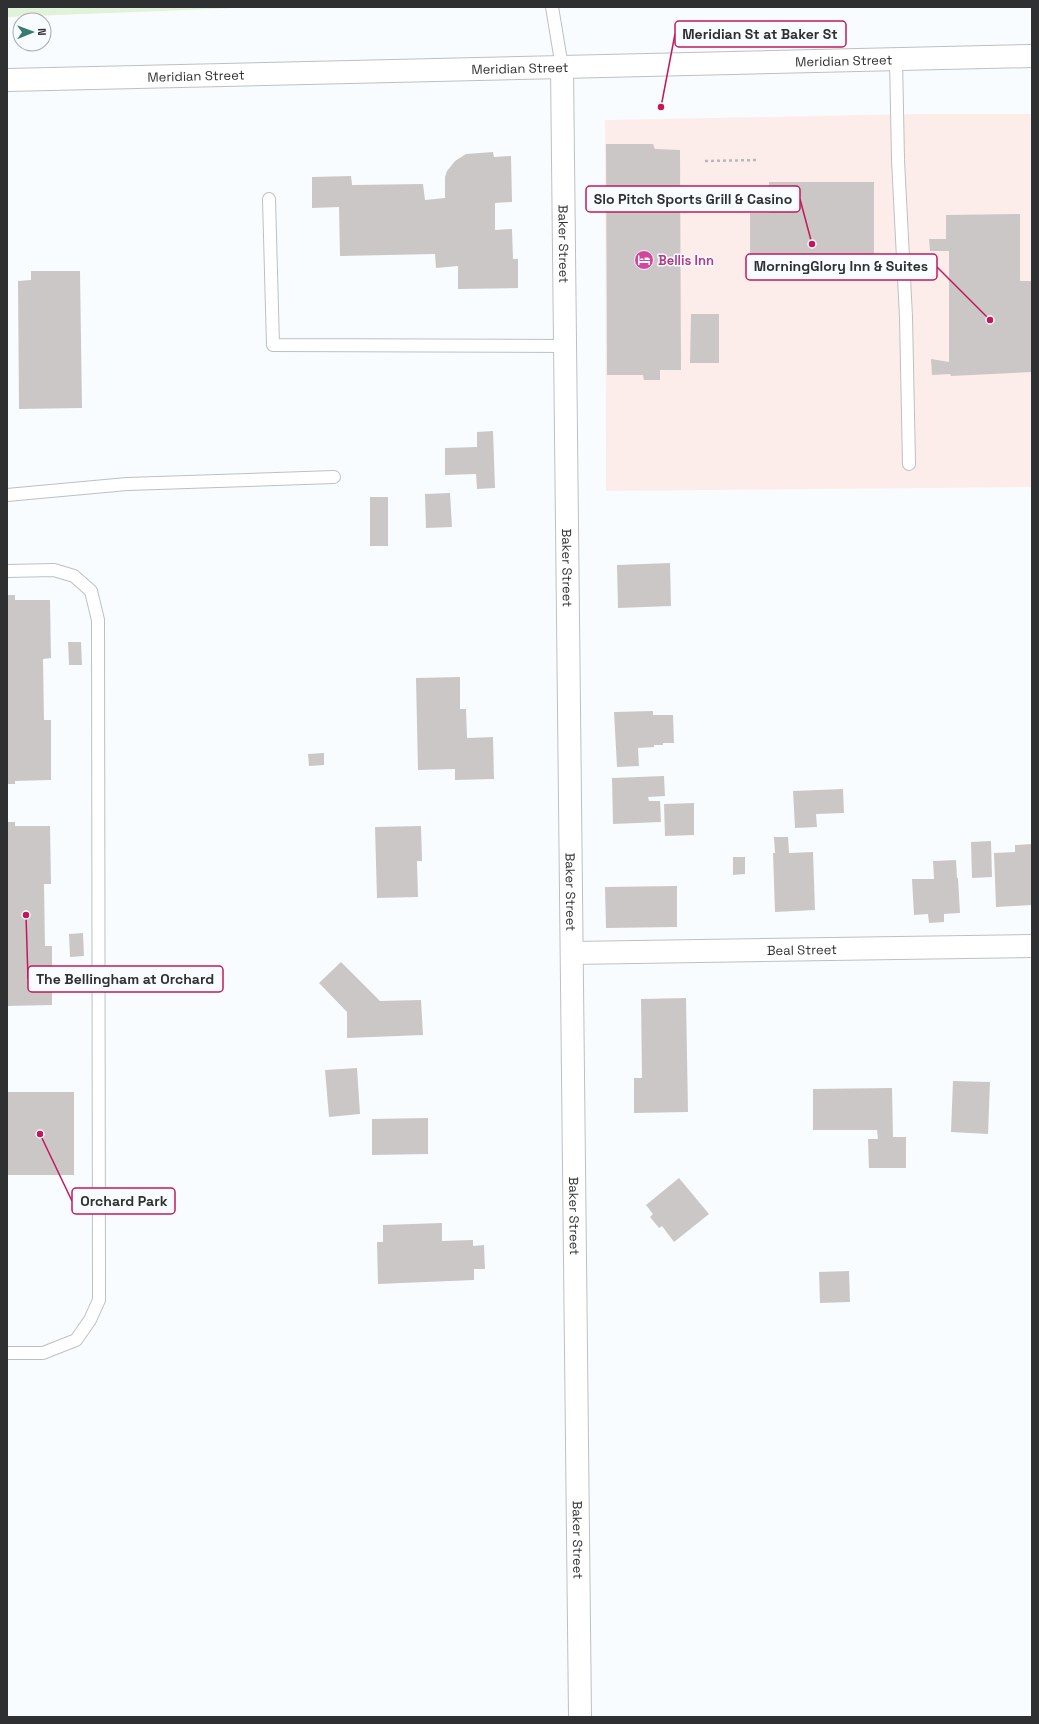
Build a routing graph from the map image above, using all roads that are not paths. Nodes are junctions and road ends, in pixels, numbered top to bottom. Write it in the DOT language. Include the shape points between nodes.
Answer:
graph roads {
  1 [pos="552,7"];
  2 [pos="1032,56"];
  3 [pos="896,59"];
  4 [pos="562,67"];
  5 [pos="7,80"];
  6 [pos="268,198"];
  7 [pos="566,346"];
  8 [pos="909,464"];
  9 [pos="334,477"];
  10 [pos="7,495"];
  11 [pos="7,571"];
  12 [pos="1032,946"];
  13 [pos="572,953"];
  14 [pos="7,1353"];
  15 [pos="580,1717"];
  1 -- 4 [label="lane"];
  2 -- 3 [label="street, Meridian Street"];
  3 -- 4 [label="street, Meridian Street"];
  3 -- 8 [label="lane"];
  4 -- 5 [label="street, Meridian Street"];
  4 -- 7 [label="street, Baker Street"];
  6 -- 7 [label="lane" via="273,345"];
  7 -- 13 [label="street, Baker Street"];
  9 -- 10 [label="lane" via="127,484"];
  11 -- 14 [label="lane" via="54,570 74,576 91,590 98,620 99,1292 99,1300 90,1320 76,1340 44,1353"];
  12 -- 13 [label="street, Beal Street"];
  13 -- 15 [label="street, Baker Street"];
}
